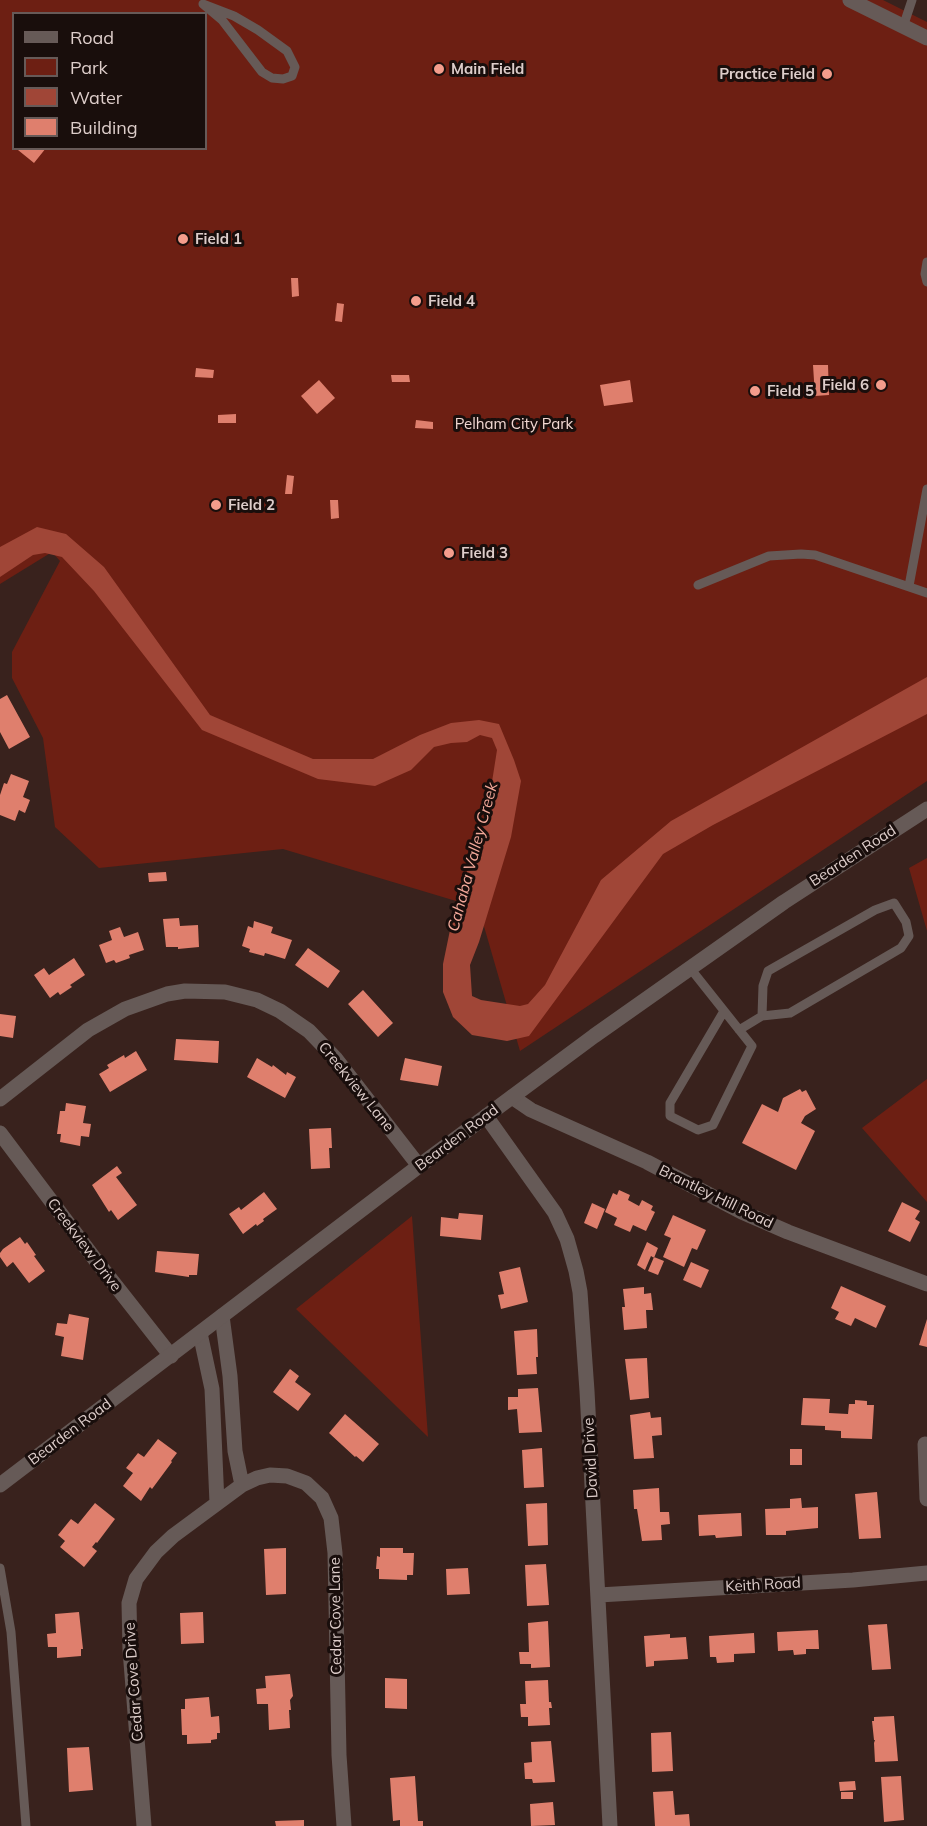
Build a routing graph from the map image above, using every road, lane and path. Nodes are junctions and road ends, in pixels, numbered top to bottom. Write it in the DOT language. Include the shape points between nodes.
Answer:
graph roads {
  1 [pos="850,0"];
  2 [pos="912,0"];
  3 [pos="202,1"];
  4 [pos="903,27"];
  5 [pos="927,39"];
  6 [pos="927,262"];
  7 [pos="927,282"];
  8 [pos="927,489"];
  9 [pos="698,585"];
  10 [pos="909,586"];
  11 [pos="927,593"];
  12 [pos="927,809"];
  13 [pos="690,968"];
  14 [pos="724,1011"];
  15 [pos="762,1016"];
  16 [pos="739,1030"];
  17 [pos="512,1097"];
  18 [pos="0,1099"];
  19 [pos="486,1116"];
  20 [pos="0,1133"];
  21 [pos="419,1166"];
  22 [pos="927,1284"];
  23 [pos="222,1316"];
  24 [pos="200,1333"];
  25 [pos="171,1356"];
  26 [pos="925,1444"];
  27 [pos="0,1485"];
  28 [pos="242,1485"];
  29 [pos="927,1499"];
  30 [pos="217,1503"];
  31 [pos="0,1568"];
  32 [pos="927,1573"];
  33 [pos="599,1595"];
  34 [pos="26,1826"];
  35 [pos="144,1826"];
  36 [pos="344,1826"];
  37 [pos="610,1826"];
  1 -- 4 [label="street"];
  2 -- 4 [label="lane"];
  3 -- 3 [label="lane" via="222,20 262,72 273,78 292,75 295,67 286,51 258,30"];
  4 -- 5 [label="street"];
  6 -- 7 [label="lane"];
  8 -- 10 [label="lane"];
  9 -- 10 [label="lane" via="769,556 801,554 815,555"];
  10 -- 11 [label="lane"];
  12 -- 13 [label="street, Bearden Road" via="793,895"];
  13 -- 14 [label="lane"];
  13 -- 17 [label="street, Bearden Road"];
  14 -- 16 [label="lane"];
  14 -- 16 [label="lane" via="669,1103 670,1116 698,1130 713,1125 752,1046"];
  15 -- 15 [label="lane" via="790,1013 901,948 909,936 906,922 894,903 768,971"];
  15 -- 16 [label="lane"];
  17 -- 19 [label="street, Bearden Road"];
  17 -- 22 [label="street, Brantley Hill Road" via="531,1110 647,1162 742,1212"];
  18 -- 21 [label="street, Creekview Lane" via="88,1030 125,1009 167,994 225,992 257,1000 309,1032 336,1059"];
  19 -- 21 [label="street, Bearden Road"];
  19 -- 33 [label="street, David Drive" via="555,1214 576,1271"];
  20 -- 25 [label="street, Creekview Drive"];
  21 -- 23 [label="street, Bearden Road"];
  23 -- 24 [label="street, Bearden Road"];
  23 -- 28 [label="street"];
  24 -- 25 [label="street, Bearden Road"];
  24 -- 30 [label="street" via="212,1389"];
  25 -- 27 [label="street, Bearden Road"];
  26 -- 29 [label="street"];
  28 -- 30 [label="street, Cedar Cove Drive"];
  28 -- 36 [label="street, Cedar Cove Lane" via="270,1475 297,1479 315,1490 331,1518"];
  30 -- 35 [label="street, Cedar Cove Drive" via="156,1552 136,1579 129,1603"];
  31 -- 34 [label="lane" via="11,1632"];
  32 -- 33 [label="street, Keith Road"];
  33 -- 37 [label="street, David Drive"];
}
